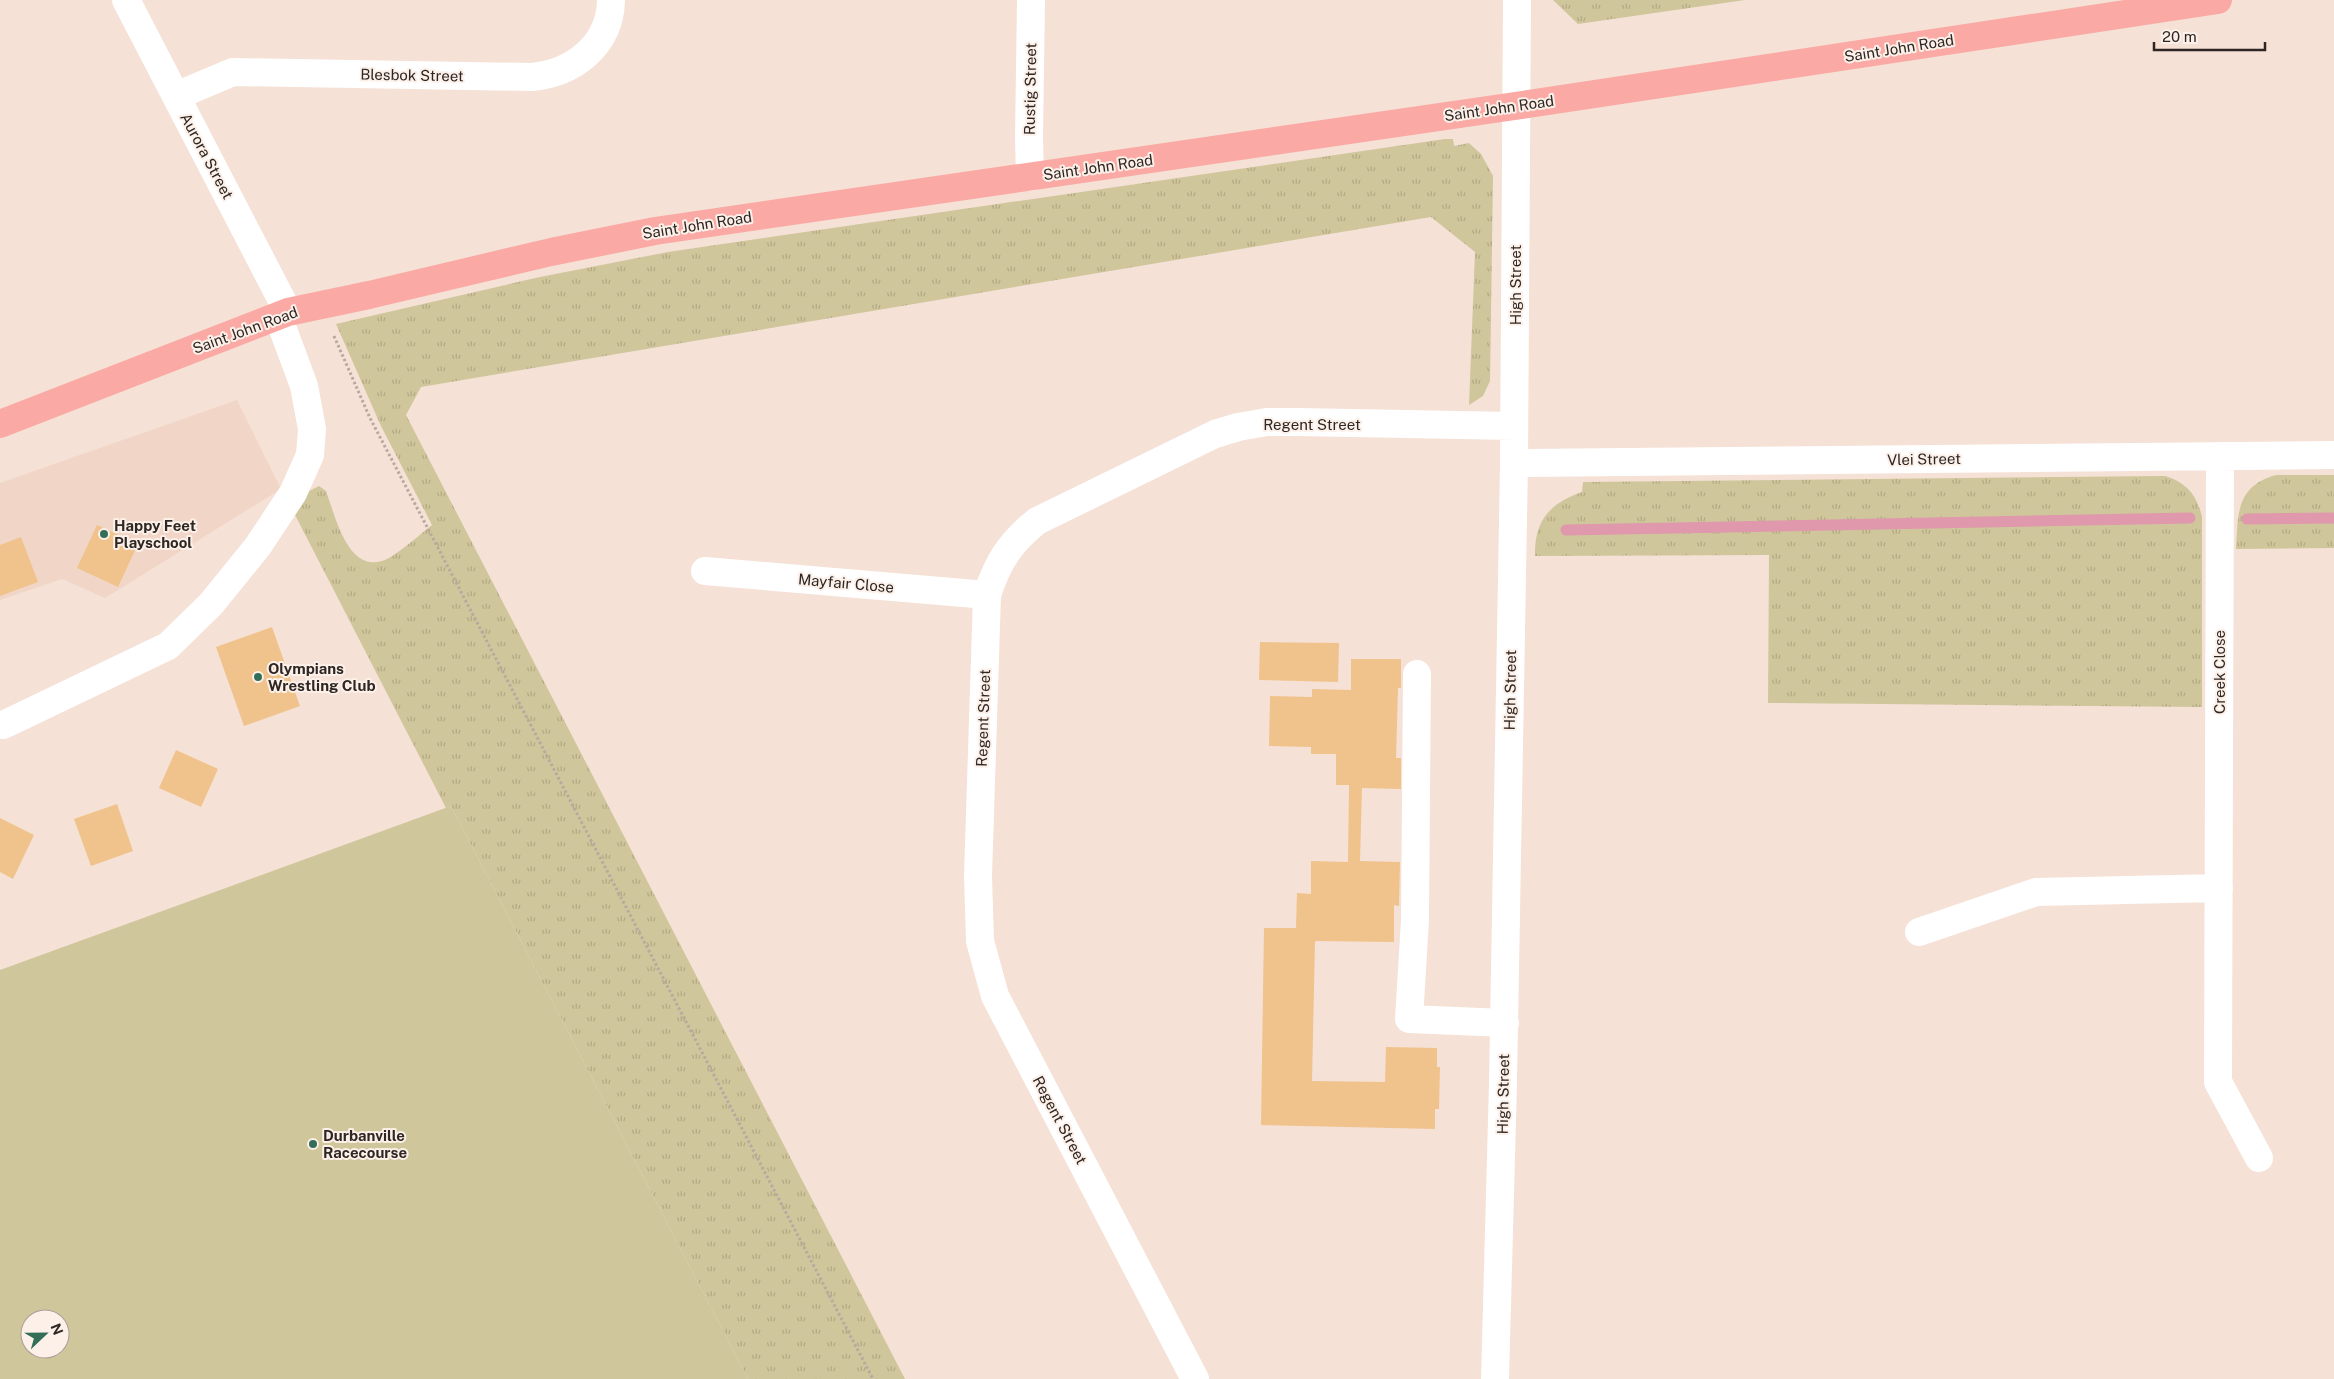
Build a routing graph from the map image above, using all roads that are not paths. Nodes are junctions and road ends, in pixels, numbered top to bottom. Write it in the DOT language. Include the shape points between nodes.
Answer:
graph roads {
  1 [pos="126,0"];
  2 [pos="611,0"];
  3 [pos="1032,0"];
  4 [pos="1517,0"];
  5 [pos="2218,0"];
  6 [pos="176,96"];
  7 [pos="1515,106"];
  8 [pos="1030,177"];
  9 [pos="283,314"];
  10 [pos="0,424"];
  11 [pos="1514,426"];
  12 [pos="2334,455"];
  13 [pos="2220,456"];
  14 [pos="1514,463"];
  15 [pos="705,571"];
  16 [pos="988,595"];
  17 [pos="1417,674"];
  18 [pos="3,725"];
  19 [pos="2219,888"];
  20 [pos="1919,932"];
  21 [pos="1504,1023"];
  22 [pos="2259,1158"];
  23 [pos="1195,1379"];
  24 [pos="1495,1379"];
  1 -- 6 [label="street, Aurora Street"];
  2 -- 6 [label="street, Blesbok Street" via="607,22 592,50 564,70 549,75 233,72"];
  3 -- 8 [label="street, Rustig Street"];
  4 -- 7 [label="street, High Street"];
  5 -- 7 [label="main road, Saint John Road"];
  6 -- 9 [label="street, Aurora Street"];
  7 -- 8 [label="main road, Saint John Road"];
  7 -- 11 [label="street, High Street"];
  8 -- 9 [label="main road, Saint John Road" via="654,231"];
  9 -- 10 [label="main road, Saint John Road"];
  9 -- 18 [label="street, Aurora Street" via="304,386 312,438 310,455 292,493 258,546 212,604 168,646"];
  11 -- 14 [label="street, High Street"];
  11 -- 16 [label="street, Regent Street" via="1267,422 1215,434 1037,522 1006,551"];
  12 -- 13 [label="street, Vlei Street"];
  13 -- 14 [label="street, Vlei Street"];
  13 -- 19 [label="street, Creek Close"];
  14 -- 21 [label="street, High Street"];
  15 -- 16 [label="street, Mayfair Close"];
  16 -- 23 [label="street, Regent Street" via="978,876 980,941 994,996"];
  17 -- 21 [label="street" via="1415,920 1409,1019"];
  19 -- 20 [label="street" via="2036,892"];
  19 -- 22 [label="street, Creek Close" via="2218,1082"];
  21 -- 24 [label="street, High Street"];
}
